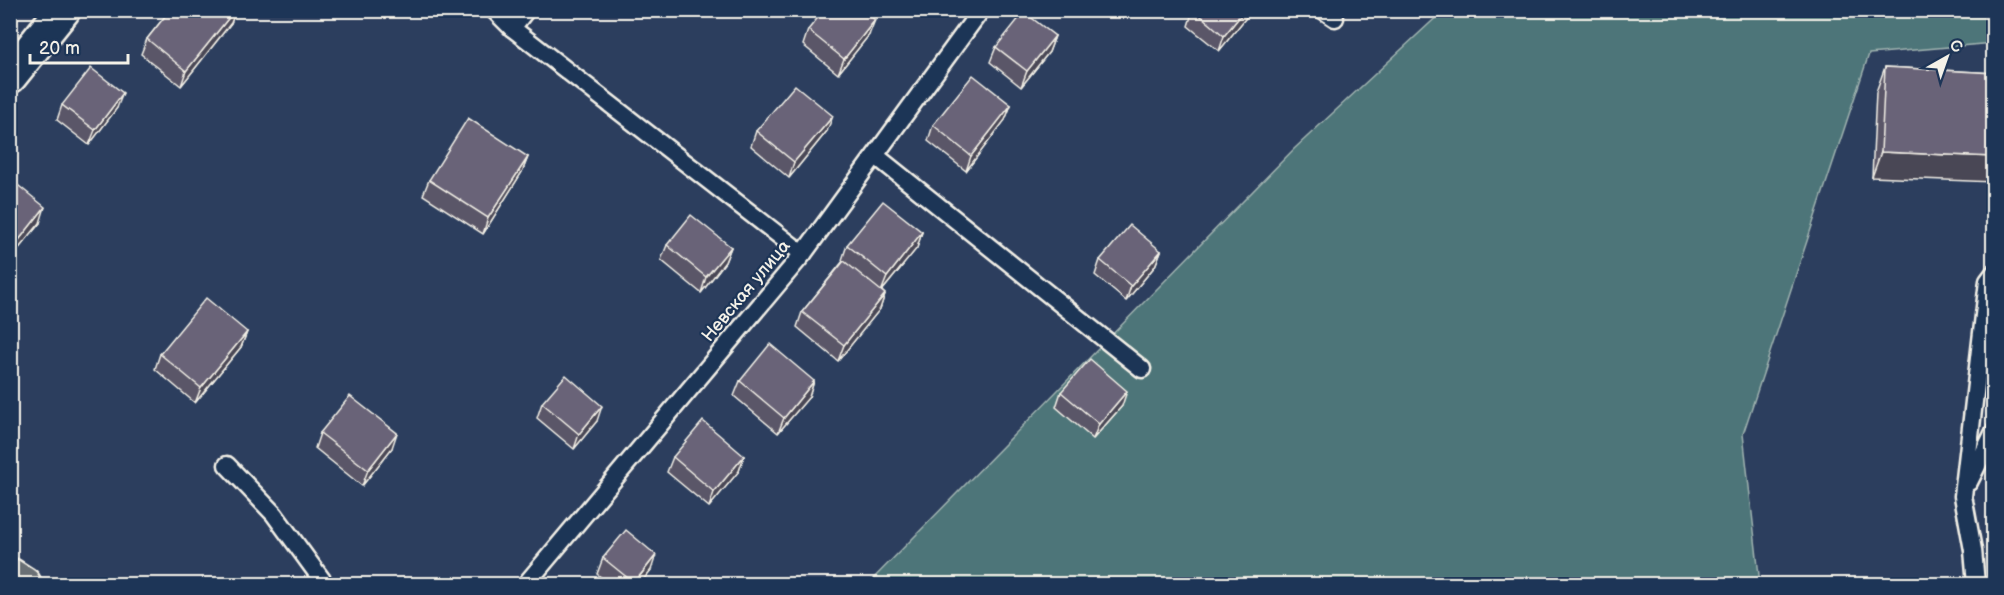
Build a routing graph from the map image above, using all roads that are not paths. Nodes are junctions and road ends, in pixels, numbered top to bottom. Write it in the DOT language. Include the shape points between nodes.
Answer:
graph roads {
  1 [pos="63,10"];
  2 [pos="494,10"];
  3 [pos="526,10"];
  4 [pos="981,10"];
  5 [pos="512,28"];
  6 [pos="10,76"];
  7 [pos="876,156"];
  8 [pos="803,254"];
  9 [pos="1994,273"];
  10 [pos="1142,369"];
  11 [pos="1994,432"];
  12 [pos="227,465"];
  13 [pos="1963,496"];
  14 [pos="10,575"];
  15 [pos="24,585"];
  16 [pos="325,585"];
  17 [pos="526,585"];
  18 [pos="1976,585"];
  1 -- 6 [label="street"];
  2 -- 5 [label="lane"];
  3 -- 5 [label="lane"];
  4 -- 7 [label="lane, Невская улица"];
  5 -- 8 [label="lane"];
  7 -- 8 [label="lane, Невская улица"];
  7 -- 10 [label="lane"];
  8 -- 17 [label="lane, Невская улица"];
  9 -- 13 [label="lane" via="1988,281"];
  11 -- 13 [label="lane"];
  12 -- 16 [label="lane" via="274,514"];
  13 -- 18 [label="lane"];
  14 -- 15 [label="main road"];
}
